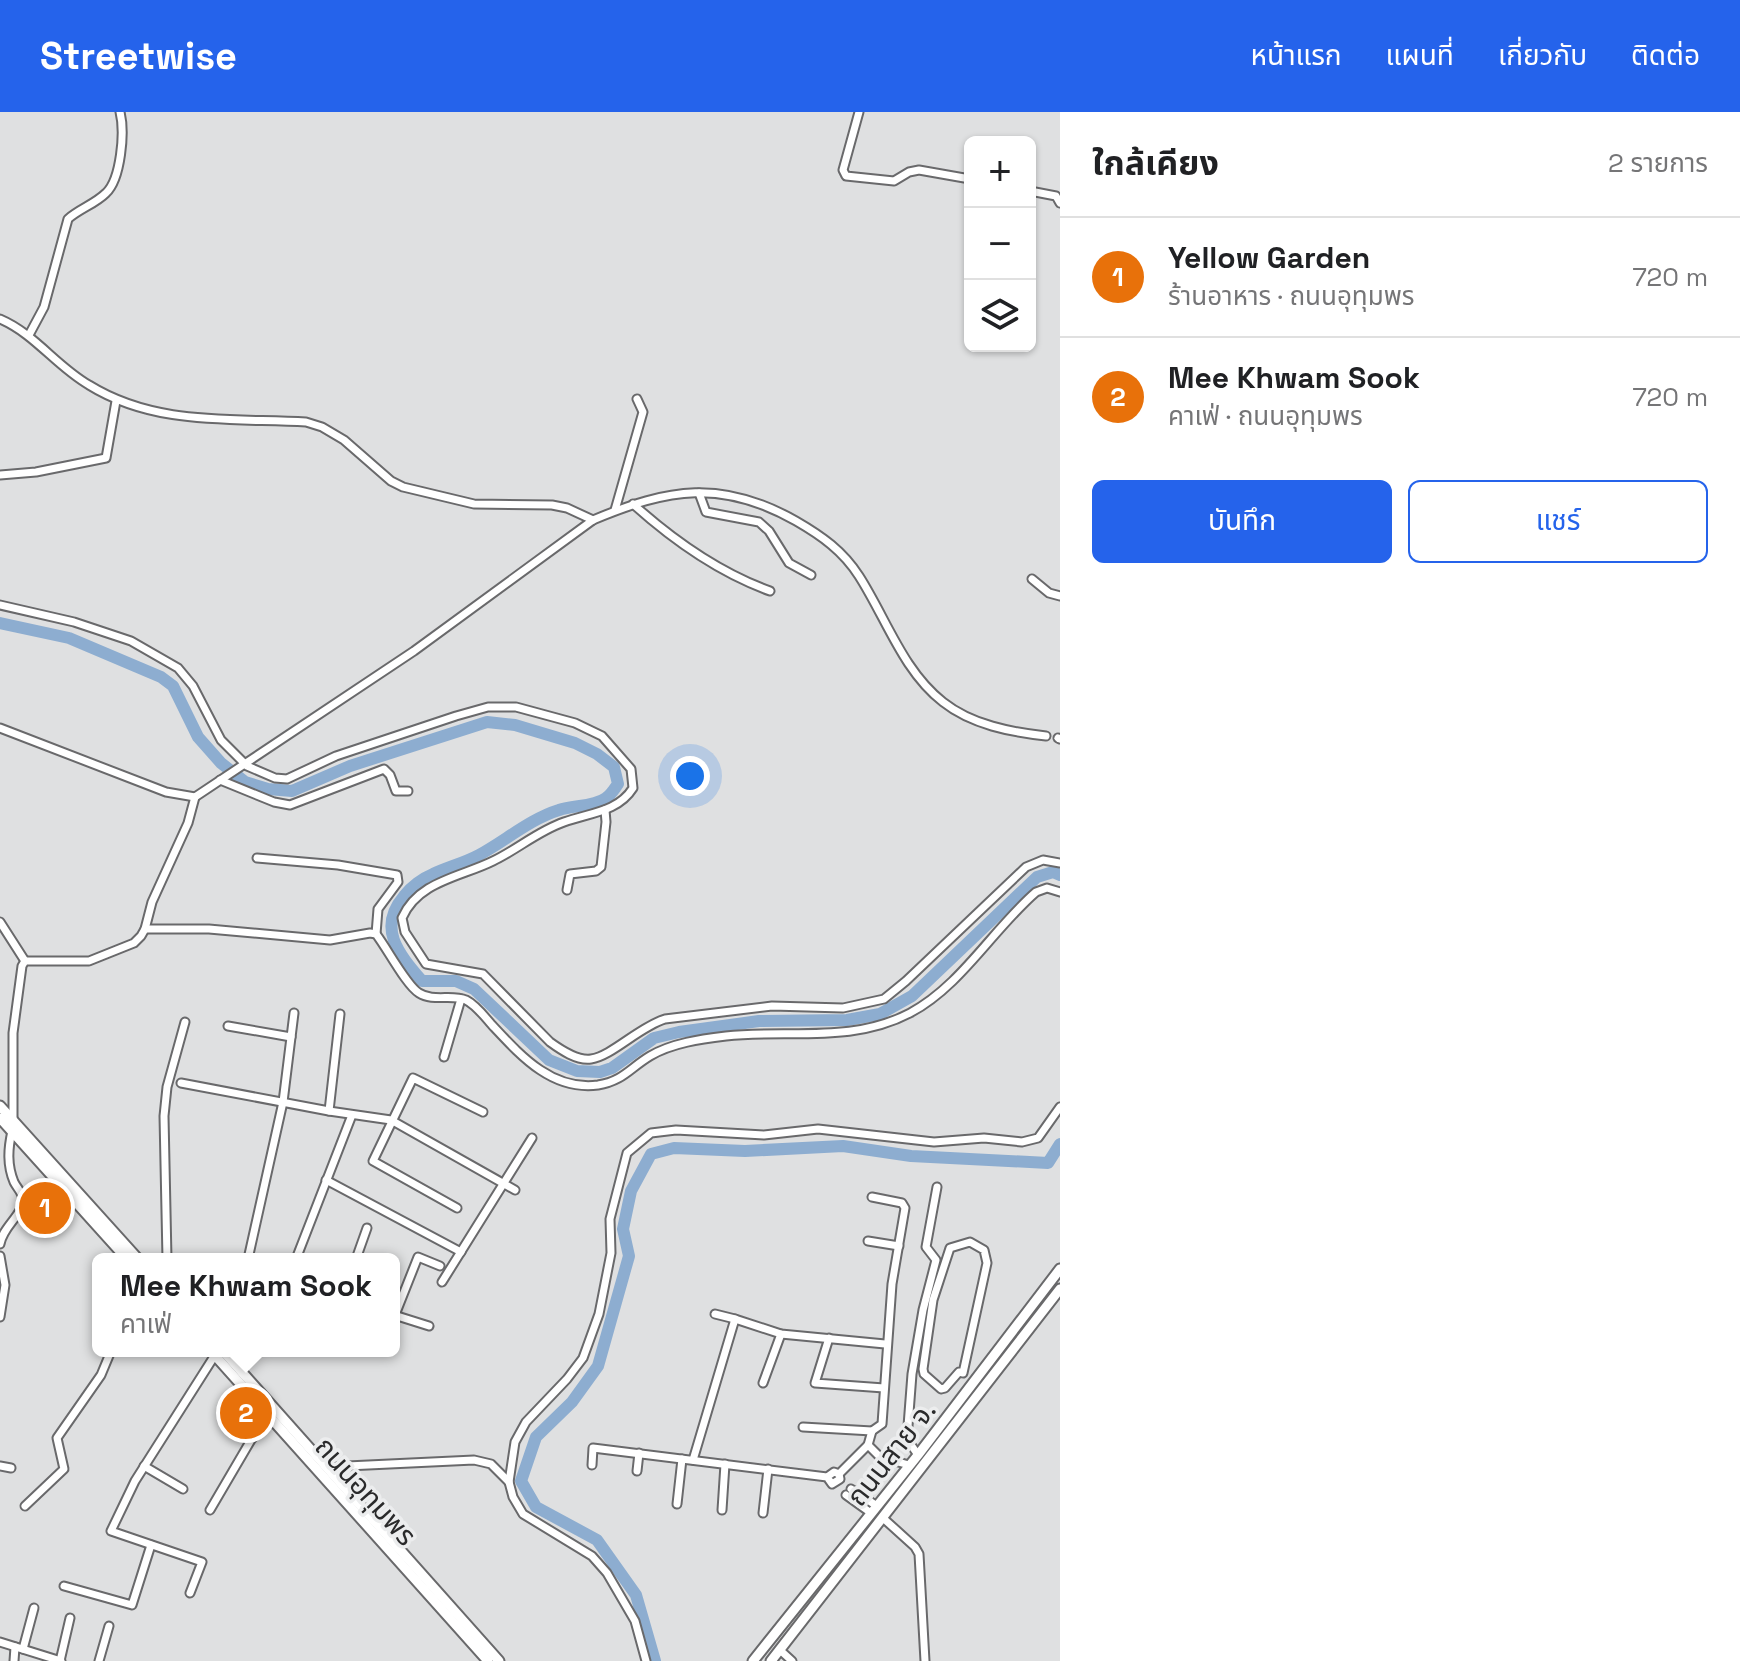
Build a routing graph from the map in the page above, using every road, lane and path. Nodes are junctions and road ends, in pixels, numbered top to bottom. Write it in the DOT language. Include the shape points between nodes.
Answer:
graph roads {
  1 [pos="120,112"];
  2 [pos="859,112"];
  3 [pos="964,178"];
  4 [pos="1036,192"];
  5 [pos="1060,203"];
  6 [pos="0,319"];
  7 [pos="29,335"];
  8 [pos="637,399"];
  9 [pos="116,401"];
  10 [pos="0,475"];
  11 [pos="699,493"];
  12 [pos="633,504"];
  13 [pos="615,510"];
  14 [pos="593,520"];
  15 [pos="811,575"];
  16 [pos="1032,579"];
  17 [pos="770,591"];
  18 [pos="1060,596"];
  19 [pos="0,605"];
  20 [pos="0,728"];
  21 [pos="1046,736"];
  22 [pos="240,766"];
  23 [pos="222,779"];
  24 [pos="408,791"];
  25 [pos="195,797"];
  26 [pos="605,810"];
  27 [pos="257,858"];
  28 [pos="1060,863"];
  29 [pos="567,890"];
  30 [pos="1060,892"];
  31 [pos="0,922"];
  32 [pos="145,929"];
  33 [pos="376,934"];
  34 [pos="25,961"];
  35 [pos="461,999"];
  36 [pos="294,1013"];
  37 [pos="340,1014"];
  38 [pos="185,1022"];
  39 [pos="228,1026"];
  40 [pos="291,1037"];
  41 [pos="444,1057"];
  42 [pos="181,1083"];
  43 [pos="283,1102"];
  44 [pos="0,1106"];
  45 [pos="1060,1107"];
  46 [pos="329,1111"];
  47 [pos="483,1112"];
  48 [pos="352,1115"];
  49 [pos="0,1118"];
  50 [pos="13,1120"];
  51 [pos="391,1120"];
  52 [pos="12,1131"];
  53 [pos="532,1138"];
  54 [pos="326,1180"];
  55 [pos="503,1183"];
  56 [pos="937,1187"];
  57 [pos="515,1190"];
  58 [pos="872,1197"];
  59 [pos="457,1208"];
  60 [pos="367,1228"];
  61 [pos="868,1241"];
  62 [pos="0,1244"];
  63 [pos="899,1246"];
  64 [pos="461,1252"];
  65 [pos="122,1253"];
  66 [pos="133,1253"];
  67 [pos="167,1253"];
  68 [pos="249,1253"];
  69 [pos="298,1253"];
  70 [pos="358,1253"];
  71 [pos="0,1256"];
  72 [pos="440,1266"];
  73 [pos="1060,1269"];
  74 [pos="442,1282"];
  75 [pos="1060,1289"];
  76 [pos="400,1302"];
  77 [pos="715,1314"];
  78 [pos="0,1317"];
  79 [pos="400,1317"];
  80 [pos="735,1319"];
  81 [pos="429,1326"];
  82 [pos="781,1334"];
  83 [pos="829,1338"];
  84 [pos="885,1344"];
  85 [pos="108,1357"];
  86 [pos="213,1357"];
  87 [pos="220,1357"];
  88 [pos="221,1357"];
  89 [pos="963,1373"];
  90 [pos="975,1381"];
  91 [pos="763,1383"];
  92 [pos="884,1388"];
  93 [pos="271,1417"];
  94 [pos="803,1427"];
  95 [pos="872,1431"];
  96 [pos="868,1445"];
  97 [pos="639,1453"];
  98 [pos="918,1455"];
  99 [pos="682,1459"];
  100 [pos="693,1460"];
  101 [pos="725,1464"];
  102 [pos="592,1465"];
  103 [pos="909,1465"];
  104 [pos="0,1466"];
  105 [pos="144,1466"];
  106 [pos="326,1467"];
  107 [pos="11,1468"];
  108 [pos="768,1469"];
  109 [pos="637,1471"];
  110 [pos="509,1482"];
  111 [pos="844,1486"];
  112 [pos="183,1489"];
  113 [pos="677,1504"];
  114 [pos="25,1506"];
  115 [pos="874,1509"];
  116 [pos="210,1510"];
  117 [pos="722,1510"];
  118 [pos="763,1513"];
  119 [pos="883,1518"];
  120 [pos="151,1545"];
  121 [pos="64,1586"];
  122 [pos="190,1593"];
  123 [pos="34,1608"];
  124 [pos="70,1618"];
  125 [pos="109,1626"];
  126 [pos="0,1642"];
  127 [pos="19,1648"];
  128 [pos="780,1650"];
  129 [pos="14,1661"];
  130 [pos="60,1661"];
  131 [pos="99,1661"];
  132 [pos="488,1661"];
  133 [pos="499,1661"];
  134 [pos="646,1661"];
  135 [pos="753,1661"];
  136 [pos="771,1661"];
  137 [pos="792,1661"];
  138 [pos="925,1661"];
  1 -- 7 [label="street" via="114,182 68,219 44,307"];
  2 -- 3 [label="street" via="844,158 846,176 894,181 919,170"];
  4 -- 5 [label="street" via="1056,196"];
  6 -- 7 [label="street"];
  7 -- 9 [label="street" via="59,364"];
  8 -- 13 [label="street" via="643,412"];
  9 -- 10 [label="street" via="106,458"];
  9 -- 14 [label="street" via="191,418 306,422 344,440 403,487 474,504 552,505"];
  11 -- 12 [label="street"];
  11 -- 15 [label="street" via="706,512 759,522 789,563"];
  11 -- 21 [label="street" via="741,497 823,536 860,577 920,680 945,704 1006,731"];
  12 -- 13 [label="street"];
  12 -- 17 [label="street" via="682,544"];
  13 -- 14 [label="street"];
  14 -- 22 [label="street" via="414,651"];
  16 -- 18 [label="street"];
  19 -- 22 [label="street" via="131,641 178,668"];
  20 -- 25 [label="street" via="166,792"];
  22 -- 23 [label="street"];
  22 -- 26 [label="street" via="287,779 336,756 456,716 488,707 516,707 602,736 625,760 633,788 622,802"];
  23 -- 24 [label="street" via="290,805 384,769 396,791"];
  23 -- 25 [label="street"];
  25 -- 32 [label="street"];
  26 -- 28 [label="street" via="563,822 494,861 434,884 402,918 426,964 483,974 550,1042 591,1059 665,1019 772,1006 843,1008 884,999 1026,867 1043,860"];
  26 -- 29 [label="street" via="601,867 570,874"];
  27 -- 33 [label="street" via="397,875 398,882 378,909"];
  30 -- 35 [label="street" via="1036,892 938,994 887,1024 839,1034 765,1033 686,1043 650,1056 624,1077 602,1084 580,1087 546,1074"];
  31 -- 34 [label="street"];
  32 -- 33 [label="street" via="330,940"];
  32 -- 34 [label="street" via="134,943 89,961"];
  33 -- 35 [label="street" via="416,991"];
  34 -- 50 [label="street" via="14,1013"];
  35 -- 41 [label="street"];
  36 -- 40 [label="street"];
  37 -- 46 [label="street"];
  38 -- 67 [label="street" via="164,1116"];
  39 -- 40 [label="street"];
  40 -- 43 [label="street"];
  42 -- 43 [label="street"];
  43 -- 46 [label="street"];
  43 -- 68 [label="street"];
  44 -- 50 [label="street"];
  45 -- 110 [label="street" via="1038,1138 1022,1142 934,1142 818,1129 764,1135 651,1133 627,1153 617,1184 611,1253 599,1314 583,1358 526,1422 515,1442"];
  46 -- 48 [label="street"];
  47 -- 51 [label="street" via="413,1078"];
  48 -- 51 [label="street"];
  48 -- 54 [label="street"];
  49 -- 52 [label="street"];
  50 -- 52 [label="street"];
  50 -- 66 [label="street"];
  51 -- 55 [label="street"];
  51 -- 59 [label="street" via="373,1161"];
  52 -- 62 [label="street" via="9,1162 22,1204"];
  52 -- 65 [label="street"];
  53 -- 55 [label="street"];
  54 -- 64 [label="street"];
  54 -- 69 [label="street"];
  55 -- 57 [label="street"];
  55 -- 64 [label="street"];
  56 -- 98 [label="street" via="926,1247 936,1260 923,1310 907,1439"];
  58 -- 63 [label="street" via="904,1204"];
  60 -- 70 [label="street"];
  61 -- 63 [label="street"];
  63 -- 84 [label="street"];
  64 -- 74 [label="street"];
  71 -- 78 [label="street" via="5,1285"];
  72 -- 76 [label="street" via="418,1257"];
  73 -- 90 [label="street, ถนนสาย จ."];
  75 -- 119 [label="street, ถนนสาย จ."];
  77 -- 80 [label="street"];
  79 -- 81 [label="street"];
  80 -- 82 [label="street"];
  80 -- 100 [label="street"];
  82 -- 83 [label="street"];
  82 -- 91 [label="street"];
  83 -- 84 [label="street"];
  83 -- 92 [label="street" via="815,1383"];
  84 -- 92 [label="street"];
  85 -- 114 [label="street" via="57,1438 64,1469"];
  86 -- 105 [label="street"];
  87 -- 93 [label="street, ถนนอุทุมพร"];
  88 -- 106 [label="street, ถนนอุทุมพร"];
  89 -- 89 [label="street" via="941,1389 923,1369 933,1300 950,1248 970,1242 984,1250 987,1263"];
  89 -- 90 [label="street"];
  90 -- 98 [label="street, ถนนสาย จ."];
  92 -- 95 [label="street" via="882,1424"];
  93 -- 116 [label="street" via="251,1440"];
  93 -- 132 [label="street, ถนนอุทุมพร"];
  94 -- 95 [label="street"];
  95 -- 96 [label="street"];
  96 -- 103 [label="street" via="880,1457"];
  96 -- 111 [label="street"];
  97 -- 99 [label="street"];
  97 -- 102 [label="street" via="593,1448"];
  97 -- 109 [label="street"];
  98 -- 103 [label="street, ถนนสาย จ."];
  99 -- 100 [label="street"];
  99 -- 113 [label="street"];
  100 -- 101 [label="street"];
  101 -- 108 [label="street"];
  101 -- 117 [label="street"];
  103 -- 115 [label="street, ถนนสาย จ."];
  104 -- 107 [label="street"];
  105 -- 112 [label="street"];
  105 -- 120 [label="street" via="111,1531"];
  106 -- 110 [label="street" via="474,1460 491,1464"];
  106 -- 133 [label="street, ถนนอุทุมพร"];
  108 -- 111 [label="street"];
  108 -- 118 [label="street"];
  110 -- 134 [label="street" via="523,1514 592,1556 607,1573 635,1621"];
  111 -- 115 [label="street"];
  115 -- 135 [label="street, ถนนสาย จ."];
  119 -- 128 [label="street, ถนนสาย จ."];
  119 -- 138 [label="street" via="919,1554"];
  120 -- 121 [label="street" via="132,1605"];
  120 -- 122 [label="street" via="202,1562"];
  123 -- 127 [label="street"];
  124 -- 130 [label="street"];
  125 -- 131 [label="street"];
  126 -- 127 [label="street"];
  127 -- 129 [label="street"];
  127 -- 130 [label="street"];
  128 -- 136 [label="street, ถนนสาย จ."];
  128 -- 137 [label="street"];
}
